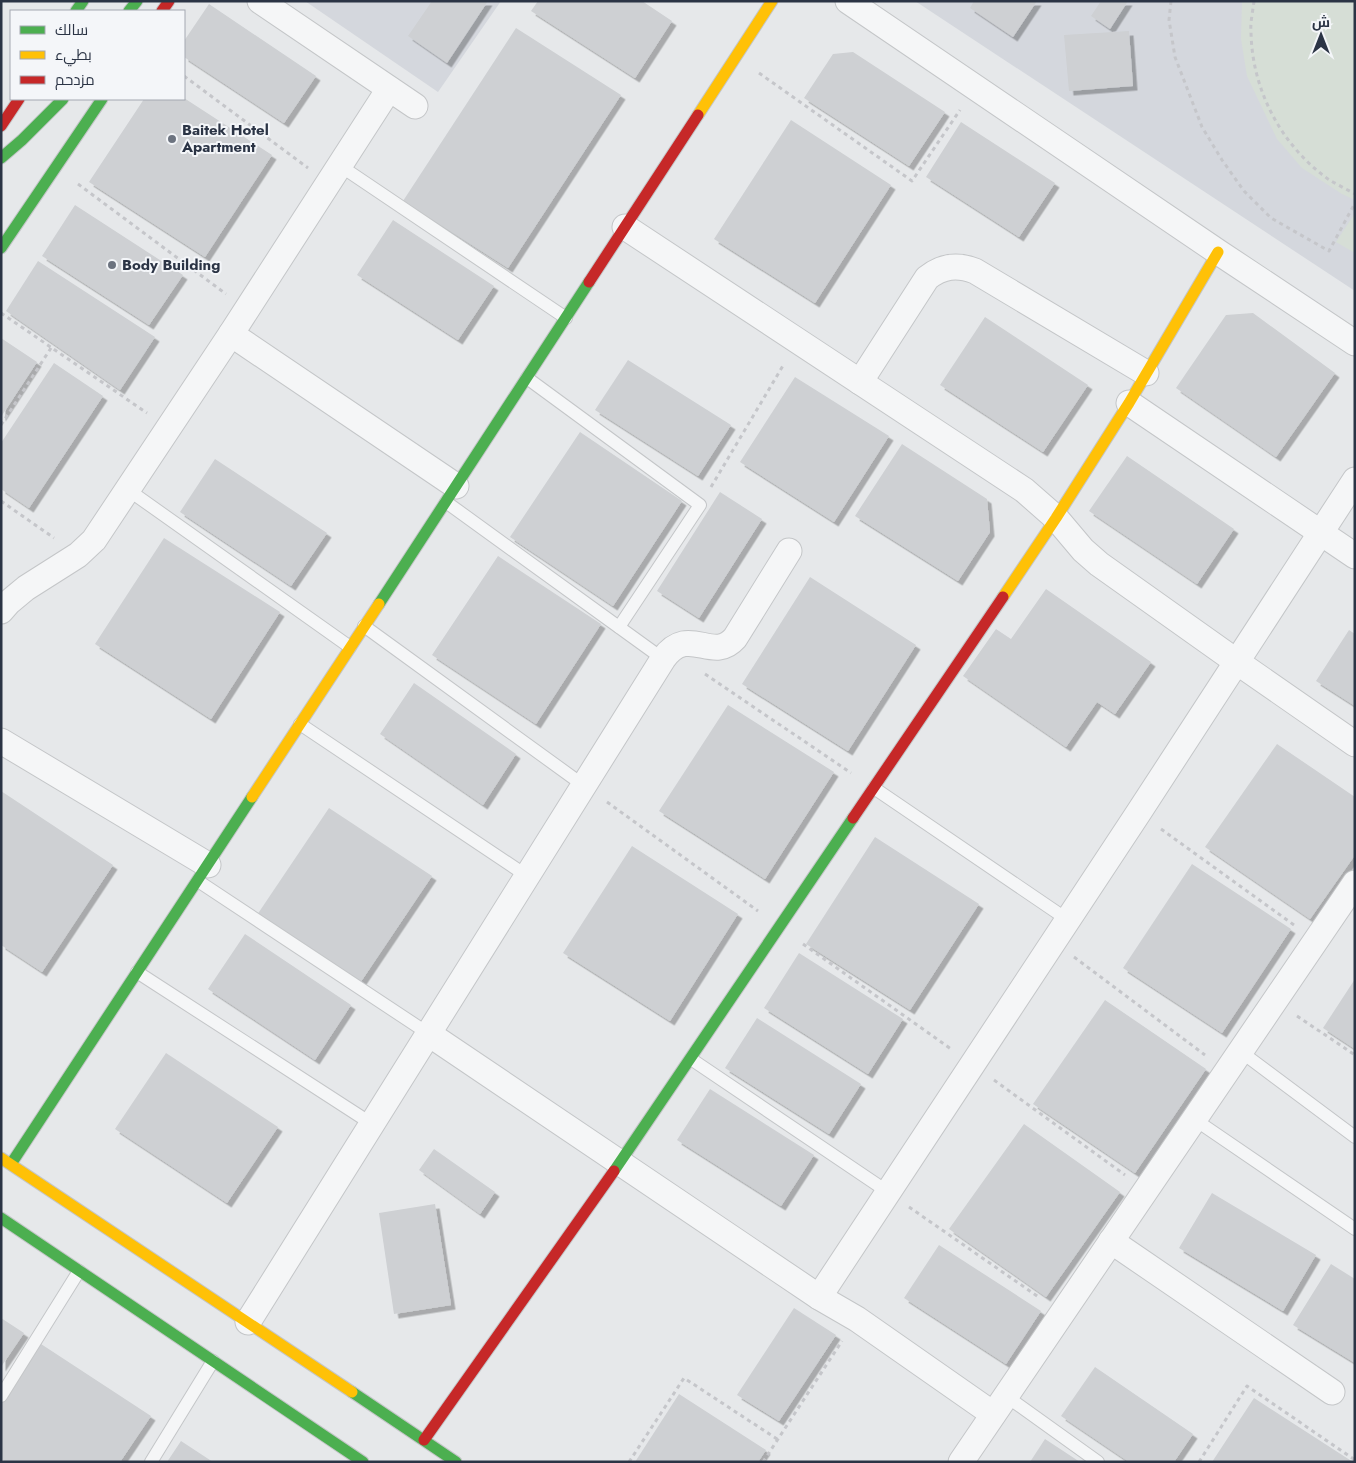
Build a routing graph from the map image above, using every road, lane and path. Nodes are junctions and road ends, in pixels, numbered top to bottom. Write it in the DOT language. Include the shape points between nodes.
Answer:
graph roads {
  1 [pos="260,1"];
  2 [pos="772,1"];
  3 [pos="848,1"];
  4 [pos="1171,1"];
  5 [pos="1254,1"];
  6 [pos="736,57"];
  7 [pos="185,77"];
  8 [pos="974,87"];
  9 [pos="389,89"];
  10 [pos="18,100"];
  11 [pos="62,100"];
  12 [pos="101,100"];
  13 [pos="415,106"];
  14 [pos="1,126"];
  15 [pos="1,158"];
  16 [pos="56,167"];
  17 [pos="334,174"];
  18 [pos="1355,194"];
  19 [pos="1355,203"];
  20 [pos="625,227"];
  21 [pos="1,248"];
  22 [pos="1218,252"];
  23 [pos="246,309"];
  24 [pos="1,313"];
  25 [pos="566,318"];
  26 [pos="231,334"];
  27 [pos="798,341"];
  28 [pos="1355,343"];
  29 [pos="51,348"];
  30 [pos="1146,373"];
  31 [pos="527,378"];
  32 [pos="860,382"];
  33 [pos="1128,403"];
  34 [pos="1,425"];
  35 [pos="168,428"];
  36 [pos="1355,480"];
  37 [pos="127,489"];
  38 [pos="451,494"];
  39 [pos="1,502"];
  40 [pos="700,505"];
  41 [pos="1056,518"];
  42 [pos="1320,532"];
  43 [pos="789,551"];
  44 [pos="78,555"];
  45 [pos="1355,556"];
  46 [pos="1,611"];
  47 [pos="364,626"];
  48 [pos="619,627"];
  49 [pos="350,647"];
  50 [pos="666,654"];
  51 [pos="1236,662"];
  52 [pos="300,724"];
  53 [pos="1,741"];
  54 [pos="1355,744"];
  55 [pos="583,785"];
  56 [pos="874,788"];
  57 [pos="1139,812"];
  58 [pos="203,873"];
  59 [pos="526,876"];
  60 [pos="1355,883"];
  61 [pos="1068,920"];
  62 [pos="780,927"];
  63 [pos="1315,941"];
  64 [pos="1054,942"];
  65 [pos="138,972"];
  66 [pos="1274,1001"];
  67 [pos="429,1034"];
  68 [pos="1240,1051"];
  69 [pos="1355,1055"];
  70 [pos="691,1059"];
  71 [pos="973,1065"];
  72 [pos="1226,1071"];
  73 [pos="1194,1119"];
  74 [pos="372,1124"];
  75 [pos="1355,1137"];
  76 [pos="1,1158"];
  77 [pos="620,1162"];
  78 [pos="12,1164"];
  79 [pos="1146,1190"];
  80 [pos="888,1192"];
  81 [pos="1,1218"];
  82 [pos="1355,1229"];
  83 [pos="1110,1241"];
  84 [pos="79,1271"];
  85 [pos="819,1297"];
  86 [pos="1062,1313"];
  87 [pos="857,1320"];
  88 [pos="248,1322"];
  89 [pos="214,1361"];
  90 [pos="1332,1392"];
  91 [pos="1,1396"];
  92 [pos="999,1405"];
  93 [pos="777,1439"];
  94 [pos="424,1440"];
  95 [pos="1355,1460"];
  96 [pos="151,1462"];
  97 [pos="363,1462"];
  98 [pos="456,1462"];
  99 [pos="628,1462"];
  100 [pos="763,1462"];
  101 [pos="960,1462"];
  102 [pos="1098,1462"];
  103 [pos="1199,1462"];
  1 -- 9 [label="street"];
  2 -- 6 [label="main road"];
  3 -- 8 [label="street"];
  4 -- 19 [label="path" via="1169,20 1175,57 1187,92 1202,127 1244,191 1271,218 1329,251"];
  5 -- 18 [label="path" via="1251,31 1254,65 1272,114 1302,156 1328,179"];
  6 -- 8 [label="path" via="912,181"];
  6 -- 20 [label="main road"];
  7 -- 17 [label="path"];
  8 -- 22 [label="street"];
  9 -- 13 [label="street"];
  9 -- 17 [label="street"];
  10 -- 14 [label="main road"];
  11 -- 15 [label="main road"];
  12 -- 16 [label="main road"];
  16 -- 21 [label="main road"];
  16 -- 23 [label="path"];
  17 -- 23 [label="street"];
  17 -- 25 [label="lane"];
  20 -- 25 [label="main road"];
  20 -- 27 [label="street"];
  22 -- 28 [label="street"];
  22 -- 30 [label="main road"];
  23 -- 26 [label="street"];
  24 -- 29 [label="path"];
  25 -- 31 [label="main road"];
  26 -- 35 [label="street"];
  26 -- 38 [label="street"];
  27 -- 32 [label="street"];
  27 -- 40 [label="path"];
  29 -- 34 [label="path"];
  29 -- 35 [label="path"];
  30 -- 32 [label="street" via="975,271 955,266 926,278"];
  30 -- 33 [label="main road"];
  31 -- 38 [label="main road"];
  31 -- 40 [label="lane"];
  32 -- 41 [label="street" via="1024,490"];
  33 -- 41 [label="main road"];
  33 -- 42 [label="street"];
  35 -- 37 [label="street"];
  36 -- 42 [label="street"];
  37 -- 44 [label="street" via="94,540"];
  37 -- 49 [label="lane"];
  38 -- 47 [label="main road"];
  38 -- 48 [label="lane"];
  39 -- 44 [label="path"];
  40 -- 48 [label="lane"];
  41 -- 51 [label="street" via="1099,564"];
  41 -- 56 [label="main road"];
  42 -- 45 [label="street"];
  42 -- 51 [label="street"];
  43 -- 50 [label="street" via="730,644 716,648 687,642"];
  44 -- 46 [label="street" via="26,588"];
  47 -- 49 [label="main road"];
  47 -- 55 [label="lane"];
  48 -- 50 [label="lane"];
  49 -- 52 [label="main road"];
  50 -- 55 [label="street"];
  50 -- 56 [label="path"];
  51 -- 54 [label="street"];
  51 -- 57 [label="street"];
  52 -- 58 [label="main road"];
  52 -- 59 [label="lane"];
  53 -- 58 [label="street"];
  55 -- 59 [label="street"];
  55 -- 62 [label="path"];
  56 -- 61 [label="lane"];
  56 -- 62 [label="main road"];
  57 -- 61 [label="street"];
  57 -- 63 [label="path"];
  58 -- 65 [label="main road"];
  58 -- 67 [label="lane"];
  59 -- 67 [label="street"];
  60 -- 63 [label="street"];
  61 -- 64 [label="street"];
  62 -- 70 [label="main road"];
  62 -- 71 [label="path"];
  63 -- 66 [label="street"];
  64 -- 71 [label="street"];
  64 -- 72 [label="path"];
  65 -- 74 [label="lane"];
  65 -- 78 [label="main road"];
  66 -- 68 [label="street"];
  66 -- 69 [label="path"];
  67 -- 74 [label="street"];
  67 -- 77 [label="street"];
  68 -- 72 [label="street"];
  68 -- 75 [label="lane"];
  70 -- 77 [label="main road"];
  70 -- 80 [label="lane"];
  71 -- 79 [label="path"];
  71 -- 80 [label="street"];
  72 -- 73 [label="street"];
  73 -- 79 [label="street"];
  73 -- 82 [label="lane"];
  74 -- 88 [label="street"];
  76 -- 78 [label="main road"];
  77 -- 85 [label="street"];
  77 -- 94 [label="main road"];
  78 -- 88 [label="main road"];
  79 -- 83 [label="street"];
  80 -- 85 [label="street"];
  80 -- 86 [label="path"];
  81 -- 84 [label="main road"];
  83 -- 86 [label="street"];
  83 -- 90 [label="street"];
  84 -- 89 [label="main road"];
  84 -- 91 [label="lane"];
  85 -- 87 [label="street"];
  86 -- 92 [label="street"];
  87 -- 92 [label="street"];
  87 -- 93 [label="path"];
  88 -- 94 [label="main road"];
  89 -- 96 [label="lane"];
  89 -- 97 [label="main road"];
  92 -- 101 [label="street"];
  92 -- 102 [label="lane"];
  93 -- 99 [label="path" via="684,1378"];
  93 -- 100 [label="path"];
  94 -- 98 [label="main road"];
  95 -- 103 [label="path" via="1247,1386"];
}
